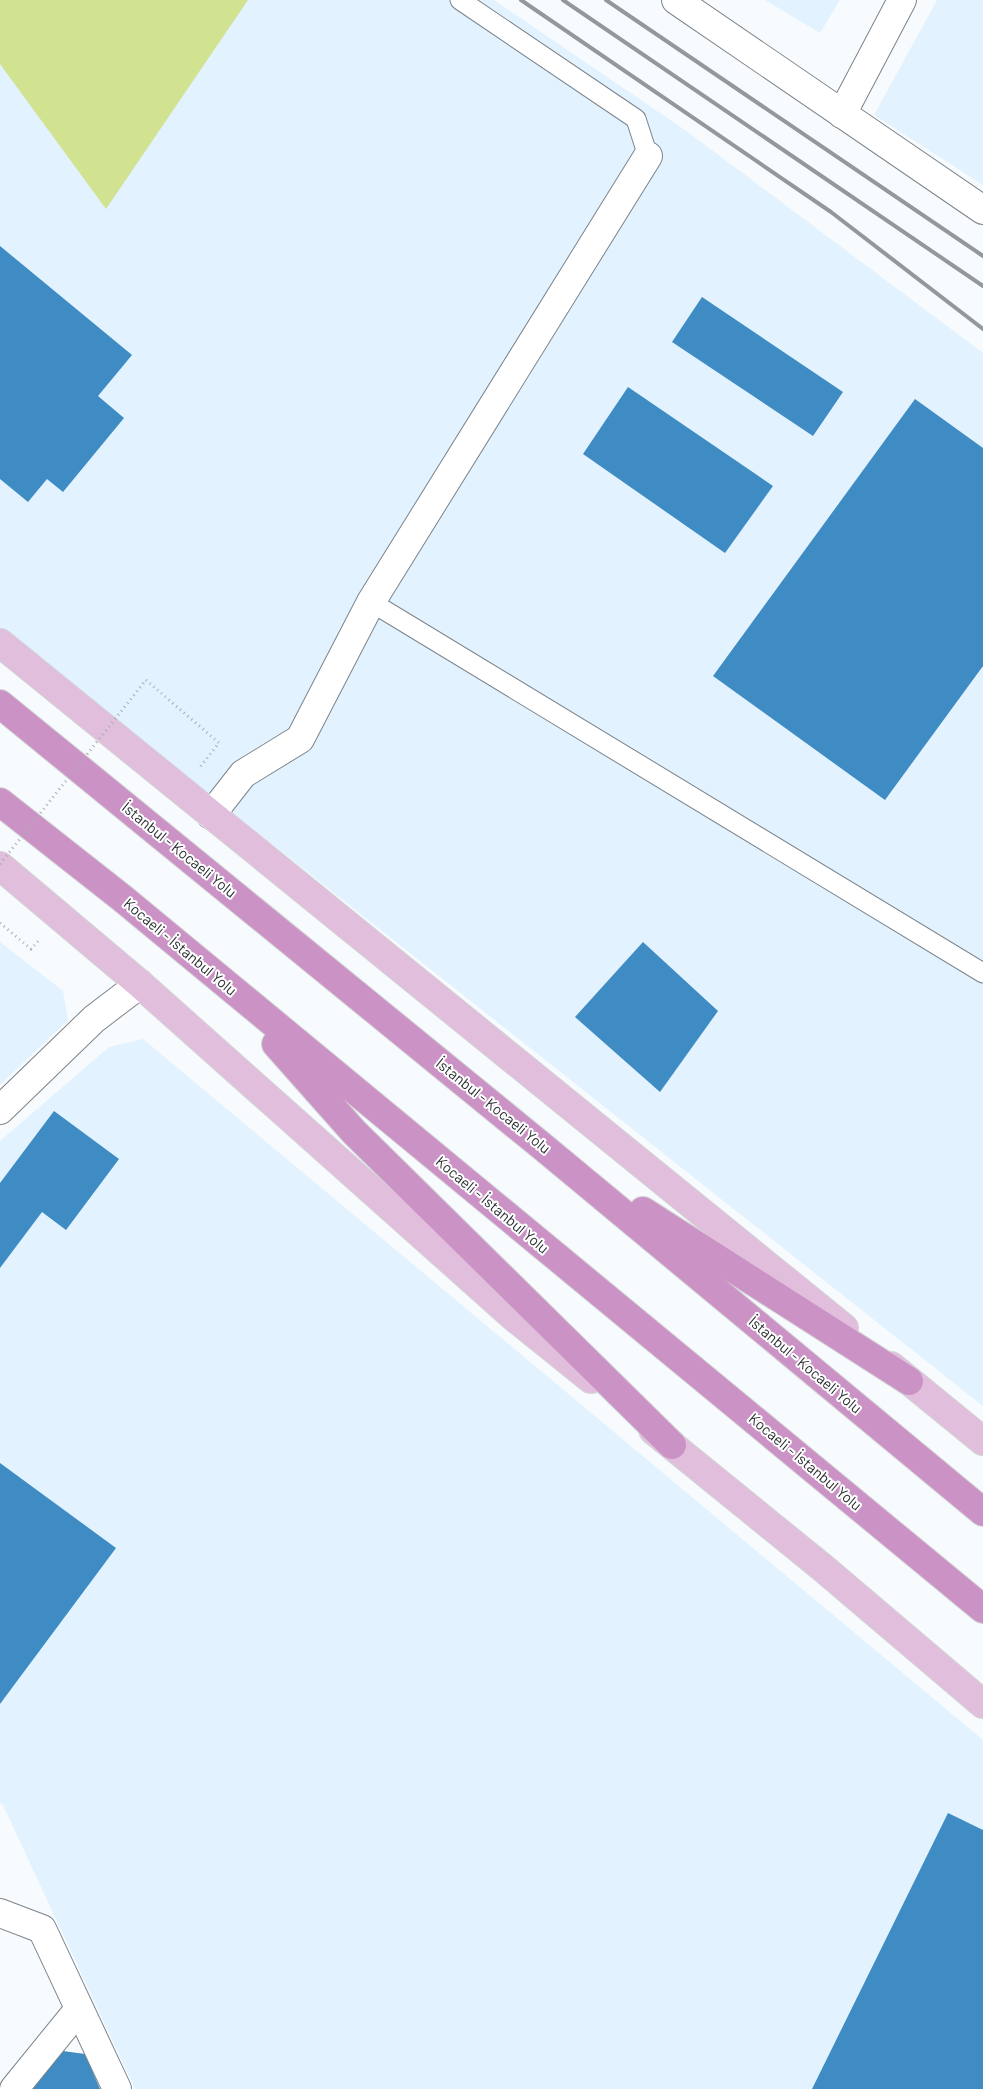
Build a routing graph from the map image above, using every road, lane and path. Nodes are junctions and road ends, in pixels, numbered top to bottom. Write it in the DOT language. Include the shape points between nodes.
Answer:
graph roads {
  1 [pos="460,0"];
  2 [pos="676,0"];
  3 [pos="902,0"];
  4 [pos="842,114"];
  5 [pos="648,156"];
  6 [pos="983,210"];
  7 [pos="371,602"];
  8 [pos="0,643"];
  9 [pos="0,704"];
  10 [pos="219,743"];
  11 [pos="0,802"];
  12 [pos="211,815"];
  13 [pos="0,865"];
  14 [pos="0,922"];
  15 [pos="32,949"];
  16 [pos="983,973"];
  17 [pos="219,979"];
  18 [pos="140,984"];
  19 [pos="0,1110"];
  20 [pos="543,1147"];
  21 [pos="909,1381"];
  22 [pos="983,1441"];
  23 [pos="672,1445"];
  24 [pos="983,1512"];
  25 [pos="983,1609"];
  26 [pos="983,1704"];
  27 [pos="0,1913"];
  28 [pos="79,2009"];
  29 [pos="14,2089"];
  30 [pos="118,2089"];
  1 -- 5 [label="lane" via="636,119"];
  2 -- 4 [label="street"];
  3 -- 4 [label="street"];
  4 -- 6 [label="street"];
  5 -- 7 [label="street"];
  7 -- 12 [label="street" via="300,739 243,774"];
  7 -- 16 [label="lane"];
  8 -- 12 [label="main road"];
  9 -- 20 [label="highway, İstanbul - Kocaeli Yolu"];
  10 -- 13 [label="path, bridge" via="146,680"];
  11 -- 17 [label="highway, Kocaeli - İstanbul Yolu"];
  12 -- 21 [label="main road"];
  13 -- 18 [label="main road"];
  14 -- 15 [label="path"];
  17 -- 23 [label="highway" via="354,1132"];
  17 -- 25 [label="highway, Kocaeli - İstanbul Yolu"];
  18 -- 19 [label="street" via="94,1018"];
  18 -- 23 [label="main road" via="515,1318"];
  20 -- 21 [label="highway"];
  20 -- 24 [label="highway, İstanbul - Kocaeli Yolu"];
  21 -- 22 [label="main road"];
  23 -- 26 [label="main road"];
  27 -- 28 [label="street" via="42,1929"];
  28 -- 29 [label="street"];
  28 -- 30 [label="street"];
}
